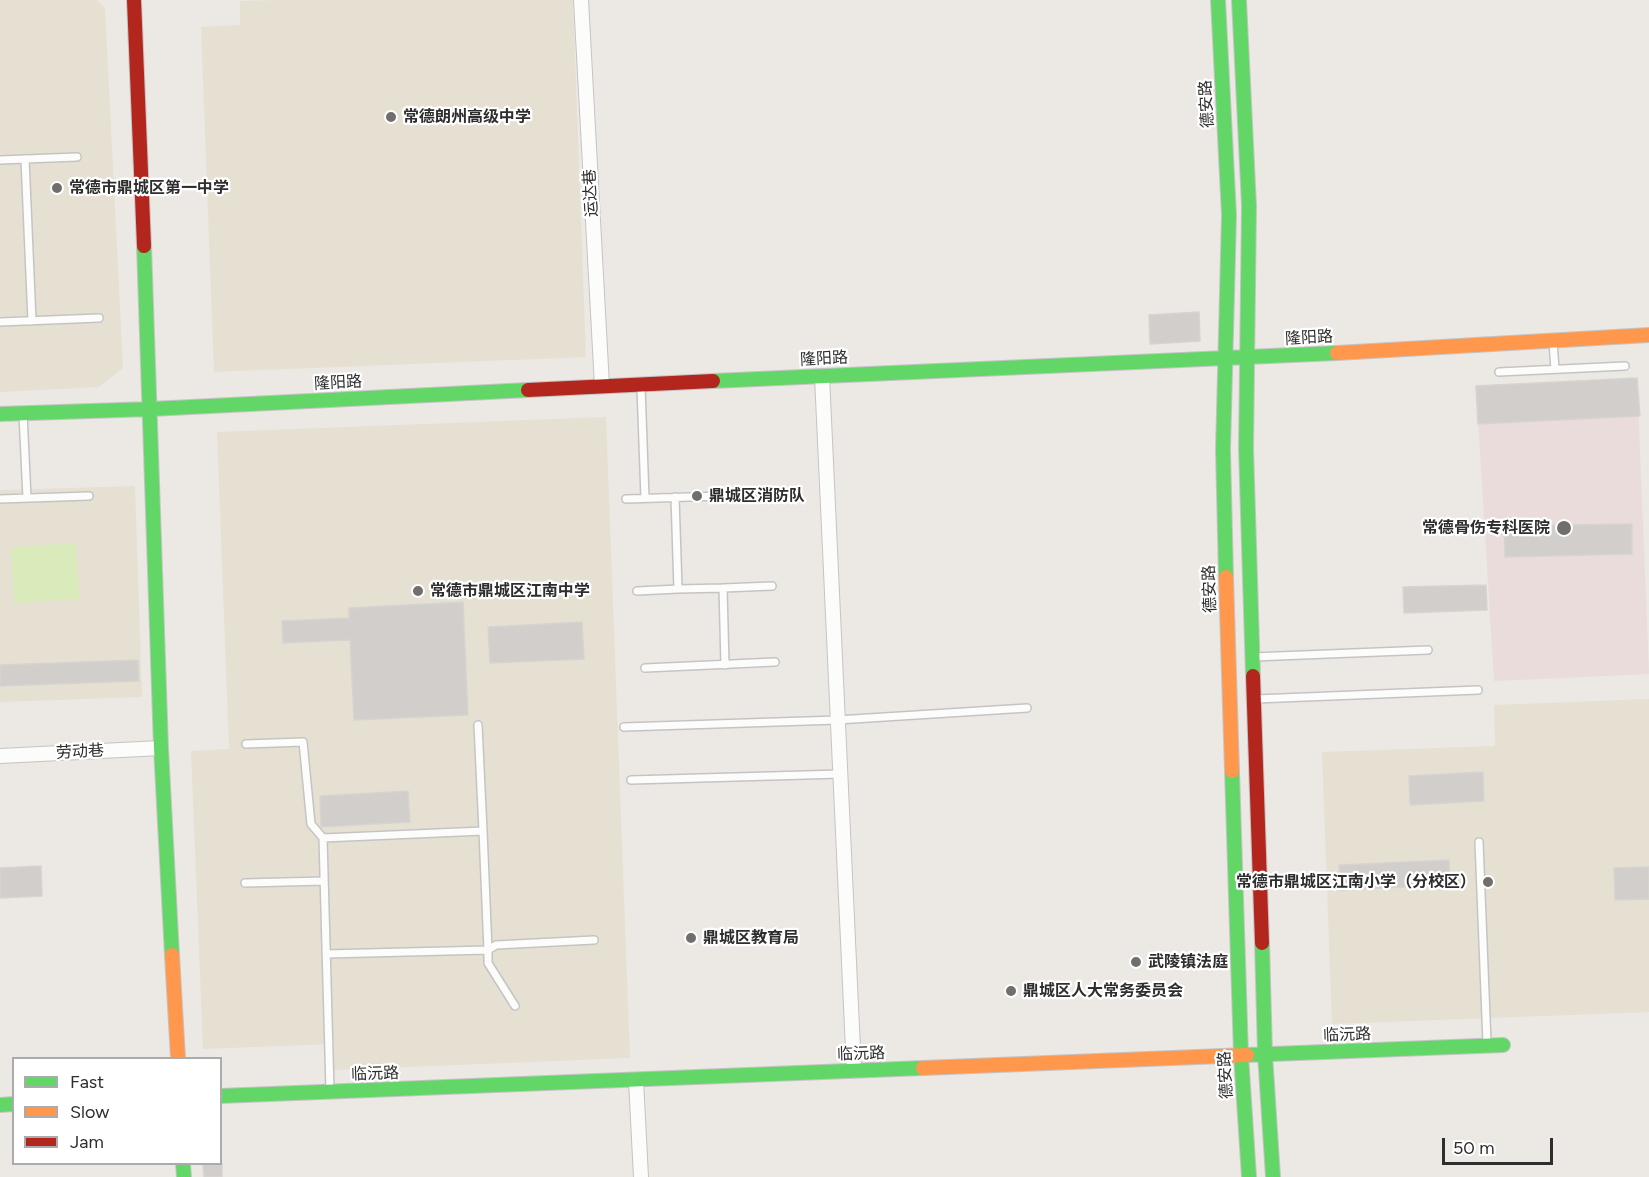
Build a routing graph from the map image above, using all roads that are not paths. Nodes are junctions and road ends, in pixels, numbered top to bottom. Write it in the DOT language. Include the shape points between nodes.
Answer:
graph roads {
  1 [pos="134,0"];
  2 [pos="580,0"];
  3 [pos="1218,0"];
  4 [pos="1239,0"];
  5 [pos="77,157"];
  6 [pos="25,159"];
  7 [pos="0,160"];
  8 [pos="99,318"];
  9 [pos="32,321"];
  10 [pos="0,322"];
  11 [pos="1649,335"];
  12 [pos="1553,340"];
  13 [pos="1247,358"];
  14 [pos="1226,359"];
  15 [pos="1625,366"];
  16 [pos="1555,369"];
  17 [pos="1499,372"];
  18 [pos="822,376"];
  19 [pos="640,384"];
  20 [pos="602,386"];
  21 [pos="151,409"];
  22 [pos="23,413"];
  23 [pos="0,414"];
  24 [pos="752,495"];
  25 [pos="89,496"];
  26 [pos="675,497"];
  27 [pos="27,498"];
  28 [pos="645,498"];
  29 [pos="0,499"];
  30 [pos="626,499"];
  31 [pos="772,586"];
  32 [pos="723,588"];
  33 [pos="678,590"];
  34 [pos="638,591"];
  35 [pos="1428,650"];
  36 [pos="1253,657"];
  37 [pos="775,662"];
  38 [pos="725,665"];
  39 [pos="645,668"];
  40 [pos="1478,690"];
  41 [pos="1254,699"];
  42 [pos="1027,708"];
  43 [pos="837,720"];
  44 [pos="478,725"];
  45 [pos="624,727"];
  46 [pos="246,744"];
  47 [pos="161,748"];
  48 [pos="0,756"];
  49 [pos="840,774"];
  50 [pos="631,780"];
  51 [pos="483,831"];
  52 [pos="323,838"];
  53 [pos="1479,842"];
  54 [pos="324,881"];
  55 [pos="245,884"];
  56 [pos="594,940"];
  57 [pos="488,950"];
  58 [pos="326,954"];
  59 [pos="515,1006"];
  60 [pos="1503,1045"];
  61 [pos="1487,1046"];
  62 [pos="1265,1054"];
  63 [pos="1241,1055"];
  64 [pos="178,1057"];
  65 [pos="854,1071"];
  66 [pos="636,1080"];
  67 [pos="330,1092"];
  68 [pos="222,1096"];
  69 [pos="641,1177"];
  70 [pos="1249,1177"];
  71 [pos="1273,1177"];
  1 -- 21 [label="street"];
  2 -- 20 [label="street, 运达巷"];
  3 -- 14 [label="street, 德安路" via="1229,215"];
  4 -- 13 [label="street" via="1249,206"];
  5 -- 6 [label="lane"];
  6 -- 7 [label="lane"];
  6 -- 9 [label="lane"];
  8 -- 9 [label="lane"];
  9 -- 10 [label="lane"];
  11 -- 12 [label="street, 隆阳路"];
  12 -- 13 [label="street, 隆阳路"];
  12 -- 16 [label="lane"];
  13 -- 14 [label="street, 隆阳路"];
  13 -- 36 [label="street"];
  14 -- 18 [label="street, 隆阳路"];
  14 -- 63 [label="street, 德安路" via="1224,461"];
  15 -- 16 [label="lane"];
  16 -- 17 [label="lane"];
  18 -- 19 [label="street, 隆阳路"];
  18 -- 43 [label="street"];
  19 -- 20 [label="street, 隆阳路"];
  19 -- 28 [label="lane"];
  20 -- 21 [label="street, 隆阳路"];
  21 -- 22 [label="street, 隆阳路"];
  21 -- 47 [label="street"];
  22 -- 23 [label="street, 隆阳路"];
  22 -- 27 [label="lane"];
  24 -- 26 [label="lane"];
  25 -- 27 [label="lane"];
  26 -- 28 [label="lane"];
  26 -- 33 [label="lane"];
  27 -- 29 [label="lane"];
  28 -- 30 [label="lane"];
  31 -- 32 [label="lane"];
  32 -- 33 [label="lane"];
  32 -- 38 [label="lane"];
  33 -- 34 [label="lane"];
  35 -- 36 [label="lane"];
  36 -- 41 [label="street"];
  37 -- 38 [label="lane"];
  38 -- 39 [label="lane"];
  40 -- 41 [label="lane"];
  41 -- 62 [label="street"];
  42 -- 43 [label="lane"];
  43 -- 45 [label="lane"];
  43 -- 49 [label="street"];
  44 -- 51 [label="lane"];
  46 -- 52 [label="lane" via="303,742 311,824"];
  47 -- 48 [label="street, 劳动巷"];
  47 -- 64 [label="street"];
  49 -- 50 [label="lane"];
  49 -- 65 [label="street"];
  51 -- 52 [label="lane"];
  51 -- 57 [label="lane"];
  52 -- 54 [label="lane"];
  53 -- 61 [label="lane"];
  54 -- 55 [label="lane"];
  54 -- 58 [label="lane"];
  56 -- 57 [label="lane" via="496,945"];
  57 -- 58 [label="lane"];
  57 -- 59 [label="lane" via="488,963"];
  58 -- 67 [label="lane"];
  60 -- 61 [label="street, 临沅路"];
  61 -- 62 [label="street, 临沅路"];
  62 -- 63 [label="street, 临沅路"];
  62 -- 71 [label="street"];
  63 -- 65 [label="street, 临沅路"];
  63 -- 70 [label="street, 德安路"];
  65 -- 66 [label="street, 临沅路"];
  66 -- 67 [label="street, 临沅路"];
  66 -- 69 [label="street"];
  67 -- 68 [label="street, 临沅路"];
}
